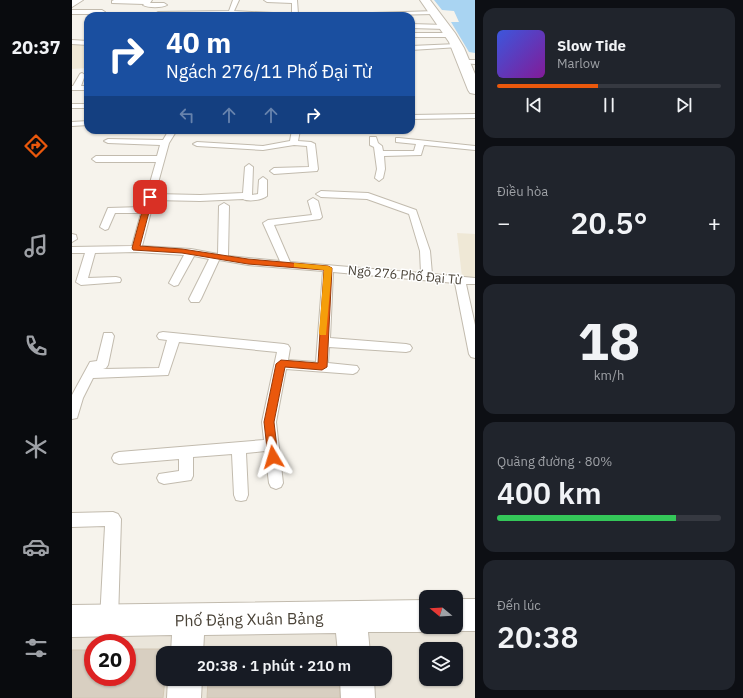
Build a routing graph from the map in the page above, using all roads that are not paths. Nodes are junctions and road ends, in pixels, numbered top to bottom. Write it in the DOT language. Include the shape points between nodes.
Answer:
graph roads {
  1 [pos="78,0"];
  2 [pos="236,0"];
  3 [pos="267,0"];
  4 [pos="425,0"];
  5 [pos="114,2"];
  6 [pos="149,3"];
  7 [pos="72,4"];
  8 [pos="164,5"];
  9 [pos="197,5"];
  10 [pos="248,6"];
  11 [pos="370,8"];
  12 [pos="72,12"];
  13 [pos="84,12"];
  14 [pos="84,12"];
  15 [pos="102,12"];
  16 [pos="158,12"];
  17 [pos="195,12"];
  18 [pos="231,12"];
  19 [pos="246,12"];
  20 [pos="295,12"];
  21 [pos="371,12"];
  22 [pos="434,12"];
  23 [pos="415,15"];
  24 [pos="415,27"];
  25 [pos="448,31"];
  26 [pos="415,35"];
  27 [pos="72,42"];
  28 [pos="84,43"];
  29 [pos="457,46"];
  30 [pos="415,48"];
  31 [pos="469,62"];
  32 [pos="82,75"];
  33 [pos="74,88"];
  34 [pos="475,90"];
  35 [pos="72,106"];
  36 [pos="84,106"];
  37 [pos="475,116"];
  38 [pos="415,117"];
  39 [pos="84,123"];
  40 [pos="72,124"];
  41 [pos="171,134"];
  42 [pos="295,134"];
  43 [pos="373,139"];
  44 [pos="399,140"];
  45 [pos="108,141"];
  46 [pos="165,143"];
  47 [pos="294,143"];
  48 [pos="420,143"];
  49 [pos="197,144"];
  50 [pos="475,148"];
  51 [pos="380,154"];
  52 [pos="96,159"];
  53 [pos="159,163"];
  54 [pos="120,167"];
  55 [pos="249,167"];
  56 [pos="274,171"];
  57 [pos="379,178"];
  58 [pos="263,180"];
  59 [pos="321,194"];
  60 [pos="246,196"];
  61 [pos="150,197"];
  62 [pos="313,201"];
  63 [pos="224,206"];
  64 [pos="146,210"];
  65 [pos="105,227"];
  66 [pos="136,248"];
  67 [pos="72,250"];
  68 [pos="90,250"];
  69 [pos="191,252"];
  70 [pos="219,258"];
  71 [pos="286,264"];
  72 [pos="328,268"];
  73 [pos="427,277"];
  74 [pos="116,280"];
  75 [pos="460,280"];
  76 [pos="475,280"];
  77 [pos="174,283"];
  78 [pos="195,299"];
  79 [pos="108,336"];
  80 [pos="323,342"];
  81 [pos="406,348"];
  82 [pos="475,354"];
  83 [pos="281,364"];
  84 [pos="322,367"];
  85 [pos="353,368"];
  86 [pos="90,374"];
  87 [pos="74,398"];
  88 [pos="72,414"];
  89 [pos="271,445"];
  90 [pos="240,447"];
  91 [pos="186,452"];
  92 [pos="119,458"];
  93 [pos="164,478"];
  94 [pos="276,483"];
  95 [pos="241,495"];
  96 [pos="72,520"];
  97 [pos="475,615"];
  98 [pos="419,616"];
  99 [pos="463,616"];
  100 [pos="350,617"];
  101 [pos="189,620"];
  102 [pos="72,621"];
  103 [pos="109,621"];
  104 [pos="187,646"];
  105 [pos="353,646"];
  106 [pos="185,686"];
  107 [pos="357,686"];
  108 [pos="184,698"];
  109 [pos="358,698"];
  1 -- 7 [label="street"];
  2 -- 18 [label="lane"];
  3 -- 20 [label="lane" via="295,0"];
  4 -- 22 [label="street"];
  5 -- 6 [label="lane"];
  6 -- 8 [label="lane" via="146,5"];
  6 -- 16 [label="lane" via="160,8"];
  9 -- 17 [label="lane"];
  10 -- 19 [label="lane"];
  11 -- 21 [label="lane"];
  12 -- 13 [label="lane"];
  14 -- 15 [label="lane"];
  22 -- 23 [label="lane"];
  22 -- 25 [label="street"];
  24 -- 25 [label="lane"];
  25 -- 26 [label="lane"];
  25 -- 29 [label="street"];
  27 -- 28 [label="lane"];
  29 -- 30 [label="lane"];
  29 -- 31 [label="street"];
  31 -- 34 [label="street"];
  32 -- 33 [label="lane"];
  35 -- 36 [label="lane"];
  37 -- 38 [label="lane"];
  39 -- 40 [label="lane"];
  41 -- 46 [label="lane"];
  42 -- 47 [label="lane"];
  43 -- 51 [label="lane"];
  44 -- 48 [label="lane"];
  45 -- 46 [label="lane"];
  46 -- 53 [label="lane"];
  47 -- 49 [label="lane" via="263,148"];
  47 -- 56 [label="lane" via="311,144 314,169"];
  48 -- 50 [label="lane"];
  48 -- 51 [label="lane" via="418,153"];
  51 -- 57 [label="lane"];
  52 -- 53 [label="lane"];
  53 -- 54 [label="lane"];
  53 -- 61 [label="lane"];
  55 -- 60 [label="lane"];
  58 -- 60 [label="lane" via="262,196"];
  59 -- 73 [label="lane" via="368,196 413,212 424,251"];
  60 -- 61 [label="lane"];
  61 -- 64 [label="lane"];
  62 -- 71 [label="lane" via="320,217 265,223"];
  63 -- 70 [label="lane"];
  64 -- 65 [label="lane" via="111,210"];
  64 -- 66 [label="lane"];
  66 -- 68 [label="lane, Ngõ 276 Phố Đại Từ"];
  66 -- 69 [label="lane, Ngõ 276 Phố Đại Từ"];
  67 -- 68 [label="lane, Ngõ 276 Phố Đại Từ"];
  68 -- 74 [label="lane" via="81,282"];
  69 -- 70 [label="lane, Ngõ 276 Phố Đại Từ"];
  69 -- 77 [label="lane"];
  70 -- 71 [label="lane, Ngõ 276 Phố Đại Từ"];
  70 -- 78 [label="lane"];
  71 -- 72 [label="lane, Ngõ 276 Phố Đại Từ"];
  72 -- 73 [label="lane, Ngõ 276 Phố Đại Từ"];
  72 -- 80 [label="lane"];
  73 -- 75 [label="lane, Ngõ 276 Phố Đại Từ"];
  75 -- 76 [label="lane, Ngõ 276 Phố Đại Từ"];
  75 -- 82 [label="lane"];
  79 -- 86 [label="lane" via="102,365 94,365"];
  80 -- 81 [label="lane"];
  80 -- 84 [label="lane"];
  83 -- 84 [label="lane"];
  83 -- 86 [label="lane" via="284,348 169,337 164,372"];
  83 -- 89 [label="lane" via="269,422"];
  84 -- 85 [label="lane"];
  86 -- 87 [label="lane"];
  87 -- 88 [label="lane"];
  89 -- 90 [label="lane"];
  89 -- 94 [label="lane"];
  90 -- 91 [label="lane"];
  90 -- 95 [label="lane"];
  91 -- 92 [label="lane"];
  91 -- 93 [label="lane" via="186,476"];
  96 -- 103 [label="lane" via="113,518"];
  97 -- 99 [label="street"];
  98 -- 100 [label="street, Phố Đặng Xuân Bảng"];
  100 -- 101 [label="street, Phố Đặng Xuân Bảng"];
  100 -- 105 [label="street"];
  101 -- 103 [label="street, Phố Đặng Xuân Bảng"];
  101 -- 104 [label="street"];
  102 -- 103 [label="street, Phố Đặng Xuân Bảng"];
  106 -- 108 [label="street"];
  107 -- 109 [label="street"];
}
